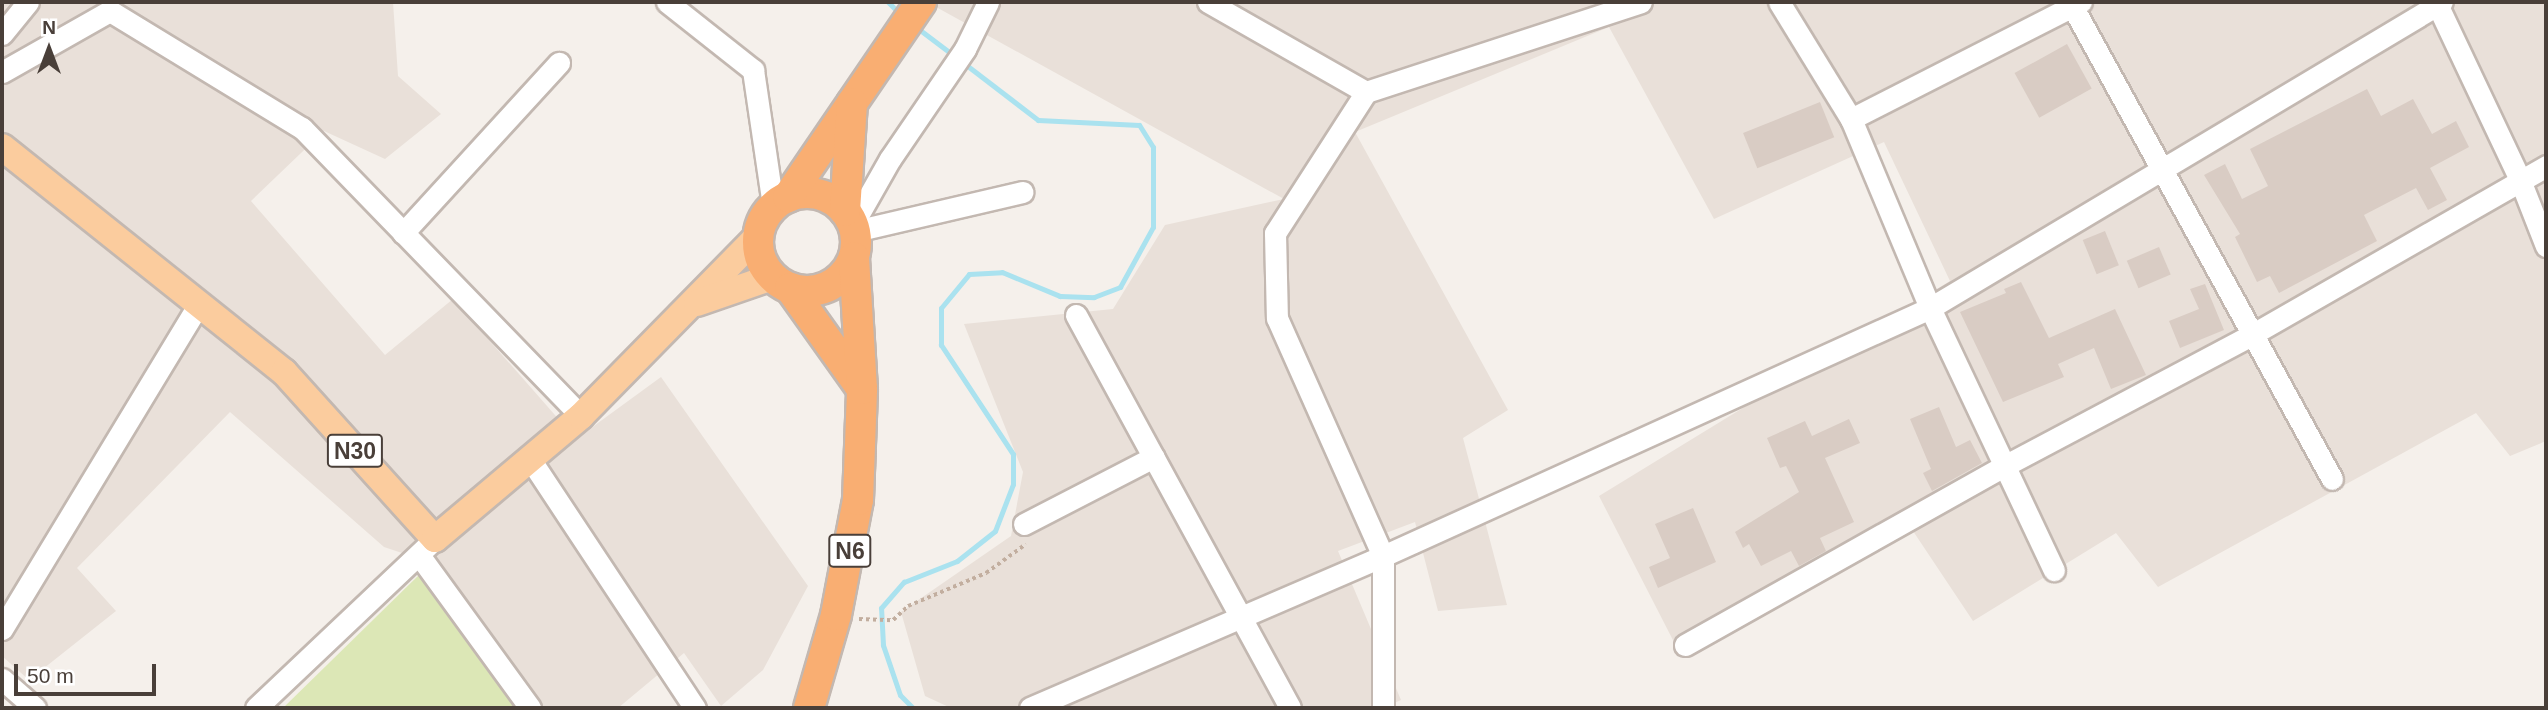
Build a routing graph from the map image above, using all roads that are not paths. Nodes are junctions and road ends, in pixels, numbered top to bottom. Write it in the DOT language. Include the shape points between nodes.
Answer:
graph roads {
  1 [pos="28,2"];
  2 [pos="667,2"];
  3 [pos="921,2"];
  4 [pos="988,2"];
  5 [pos="1208,2"];
  6 [pos="1641,2"];
  7 [pos="1779,2"];
  8 [pos="2074,3"];
  9 [pos="2438,3"];
  10 [pos="114,6"];
  11 [pos="2,34"];
  12 [pos="559,63"];
  13 [pos="2,72"];
  14 [pos="1366,92"];
  15 [pos="852,99"];
  16 [pos="1851,118"];
  17 [pos="2,147"];
  18 [pos="2164,166"];
  19 [pos="2546,166"];
  20 [pos="2521,180"];
  21 [pos="1023,192"];
  22 [pos="781,202"];
  23 [pos="852,231"];
  24 [pos="403,233"];
  25 [pos="758,236"];
  26 [pos="2546,246"];
  27 [pos="781,282"];
  28 [pos="199,304"];
  29 [pos="692,304"];
  30 [pos="1930,308"];
  31 [pos="1076,315"];
  32 [pos="2253,334"];
  33 [pos="862,389"];
  34 [pos="580,416"];
  35 [pos="1154,457"];
  36 [pos="530,459"];
  37 [pos="2004,466"];
  38 [pos="2332,479"];
  39 [pos="1024,524"];
  40 [pos="427,547"];
  41 [pos="1384,556"];
  42 [pos="2054,570"];
  43 [pos="1240,617"];
  44 [pos="2,629"];
  45 [pos="1685,645"];
  46 [pos="2,679"];
  47 [pos="1289,707"];
  48 [pos="35,708"];
  49 [pos="256,708"];
  50 [pos="530,708"];
  51 [pos="695,708"];
  52 [pos="809,708"];
  53 [pos="1030,708"];
  54 [pos="1383,708"];
  1 -- 11 [label="street"];
  2 -- 22 [label="street" via="753,70"];
  3 -- 15 [label="highway"];
  4 -- 23 [label="street" via="965,49 890,159"];
  5 -- 14 [label="street"];
  6 -- 14 [label="street"];
  7 -- 16 [label="street"];
  8 -- 16 [label="street"];
  8 -- 18 [label="street"];
  9 -- 18 [label="street"];
  9 -- 20 [label="street"];
  10 -- 13 [label="street"];
  10 -- 24 [label="street" via="302,128"];
  12 -- 24 [label="street"];
  14 -- 41 [label="street" via="1275,233 1277,318"];
  15 -- 22 [label="highway"];
  15 -- 23 [label="highway, N6"];
  16 -- 30 [label="street"];
  17 -- 28 [label="main road, N30"];
  18 -- 30 [label="street"];
  18 -- 32 [label="street"];
  19 -- 20 [label="street"];
  20 -- 26 [label="street"];
  20 -- 32 [label="street"];
  21 -- 23 [label="street"];
  22 -- 23 [label="highway" via="819,195"];
  22 -- 25 [label="highway"];
  23 -- 27 [label="highway" via="833,284 812,291"];
  23 -- 33 [label="highway, N6"];
  24 -- 34 [label="street"];
  25 -- 27 [label="highway" via="763,265"];
  25 -- 29 [label="main road"];
  27 -- 29 [label="main road"];
  27 -- 33 [label="highway"];
  28 -- 40 [label="main road, N30" via="284,372"];
  28 -- 44 [label="street"];
  29 -- 34 [label="main road"];
  30 -- 37 [label="street"];
  30 -- 41 [label="street"];
  31 -- 35 [label="street"];
  32 -- 37 [label="street"];
  32 -- 38 [label="street"];
  33 -- 52 [label="highway, N6" via="858,500 848,561"];
  34 -- 36 [label="main road"];
  35 -- 39 [label="street"];
  35 -- 43 [label="street"];
  36 -- 40 [label="main road"];
  36 -- 51 [label="street"];
  37 -- 42 [label="street"];
  37 -- 45 [label="street"];
  40 -- 49 [label="street"];
  40 -- 50 [label="street"];
  41 -- 43 [label="street"];
  41 -- 54 [label="street"];
  43 -- 47 [label="street"];
  43 -- 53 [label="street"];
  46 -- 48 [label="street"];
}
